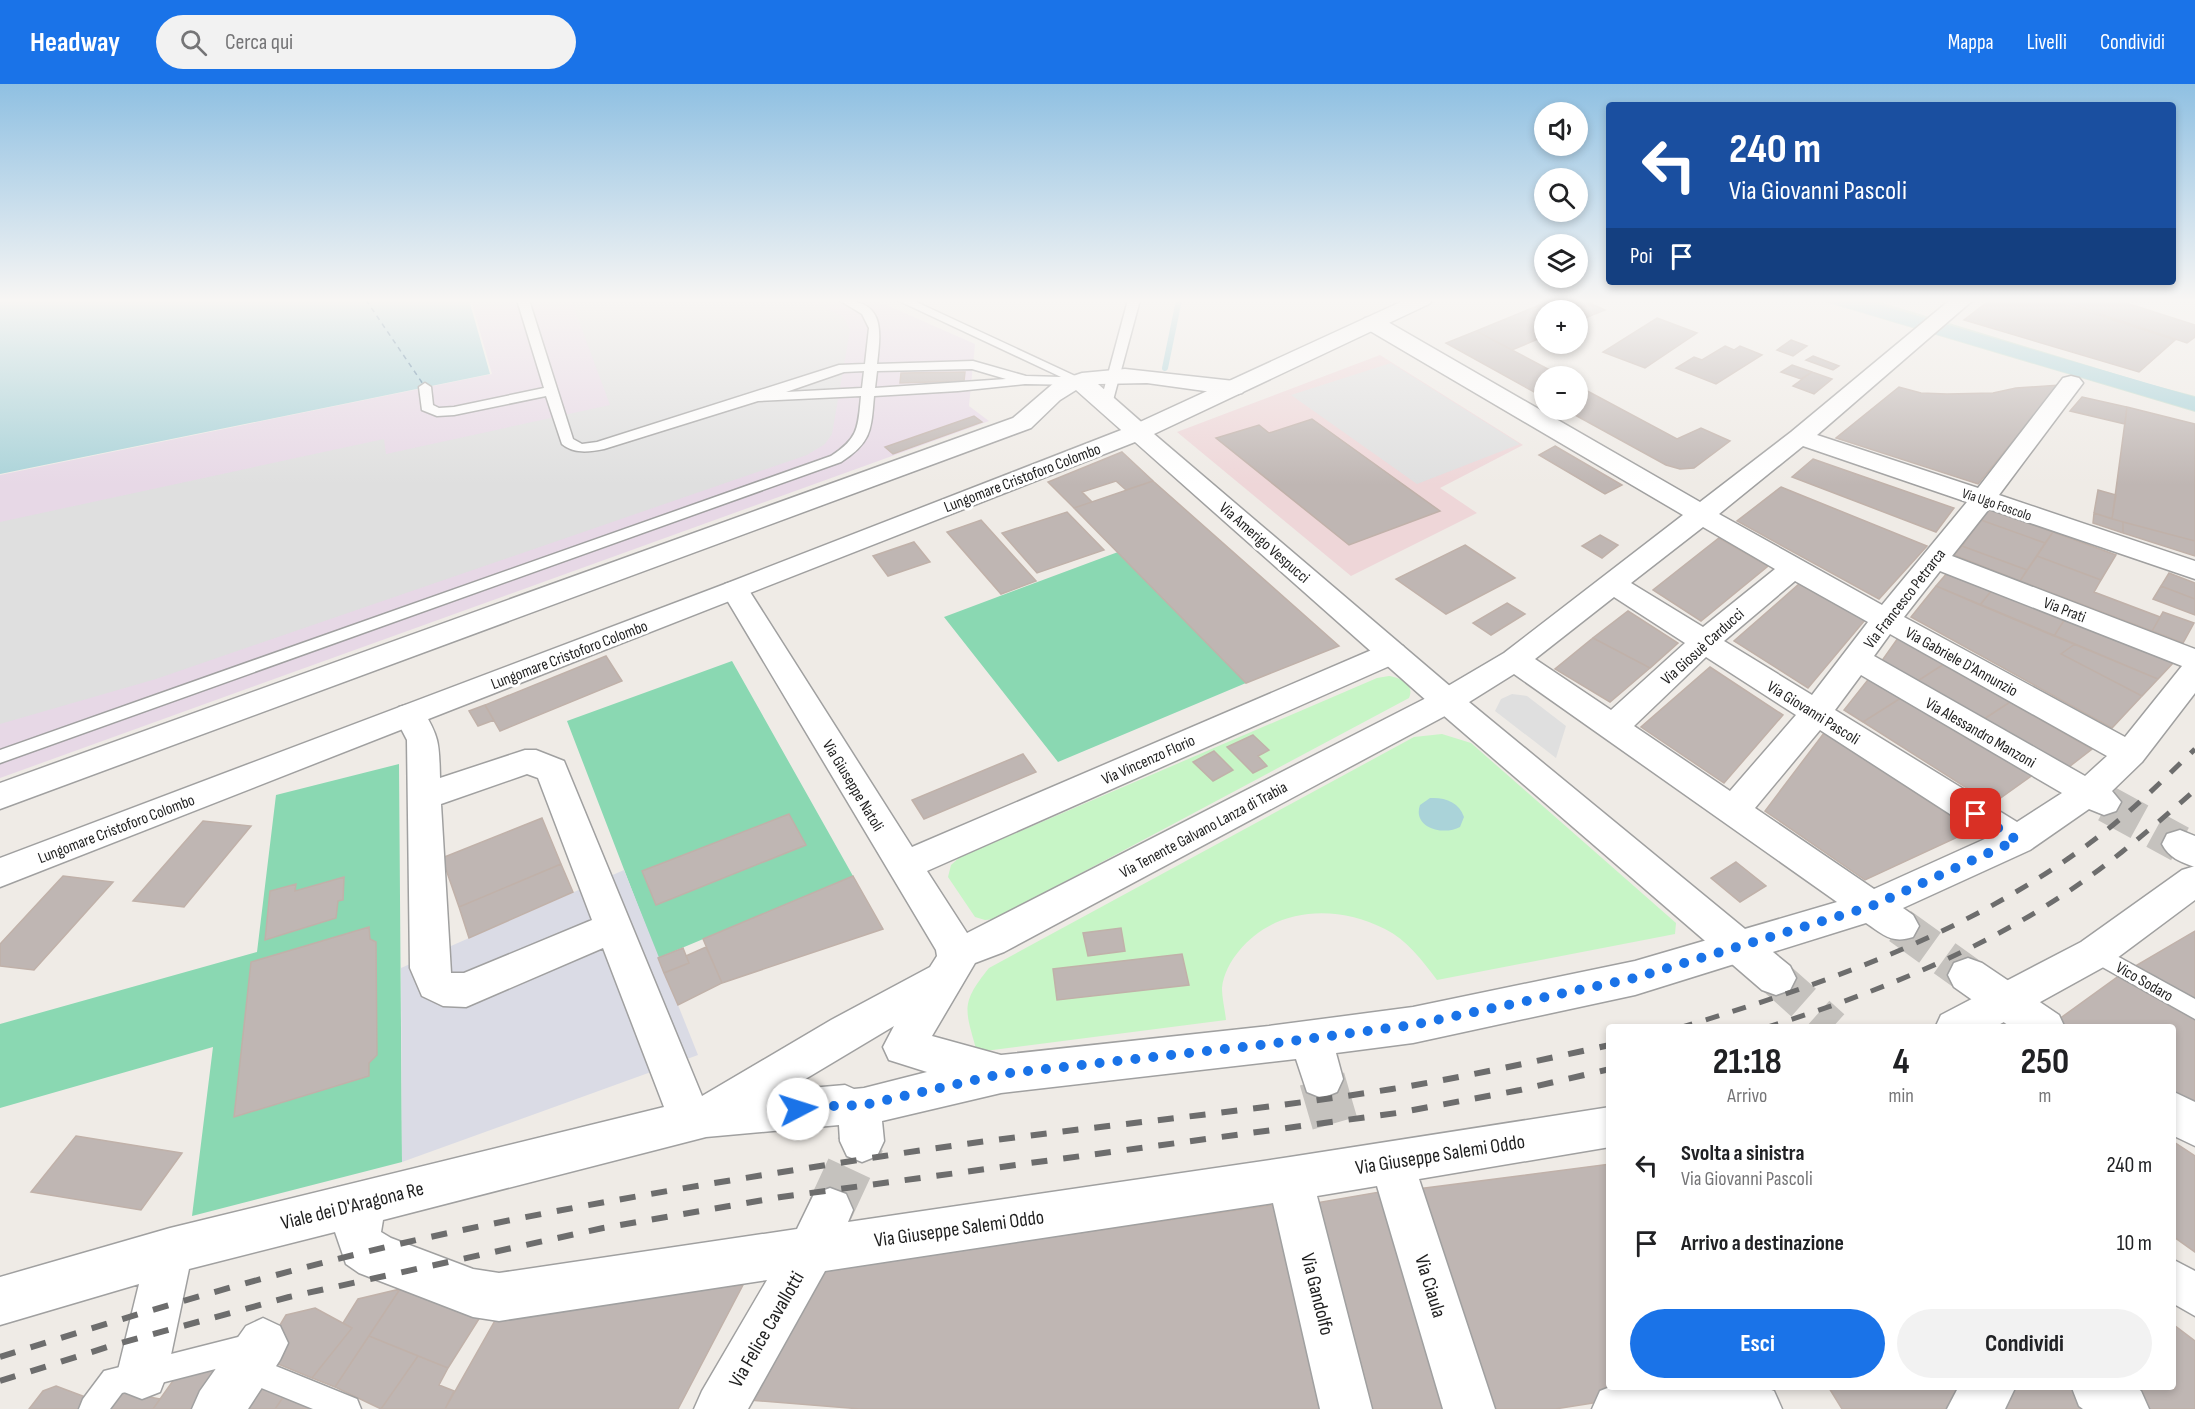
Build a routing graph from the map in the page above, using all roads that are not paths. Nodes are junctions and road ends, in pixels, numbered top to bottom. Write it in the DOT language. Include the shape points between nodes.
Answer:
graph roads {
  1 [pos="541,362"];
  2 [pos="872,362"];
  3 [pos="1038,362"];
  4 [pos="1118,362"];
  5 [pos="1290,362"];
  6 [pos="1439,362"];
  7 [pos="1890,362"];
  8 [pos="871,368"];
  9 [pos="1114,376"];
  10 [pos="1025,381"];
  11 [pos="1080,381"];
  12 [pos="2071,384"];
  13 [pos="425,387"];
  14 [pos="1234,388"];
  15 [pos="550,391"];
  16 [pos="868,391"];
  17 [pos="758,397"];
  18 [pos="1106,404"];
  19 [pos="1138,432"];
  20 [pos="1800,437"];
  21 [pos="1983,499"];
  22 [pos="1700,514"];
  23 [pos="1935,559"];
  24 [pos="1793,568"];
  25 [pos="2195,570"];
  26 [pos="1611,583"];
  27 [pos="735,590"];
  28 [pos="1886,619"];
  29 [pos="1704,642"];
  30 [pos="1392,652"];
  31 [pos="1856,659"];
  32 [pos="1515,660"];
  33 [pos="2195,660"];
  34 [pos="2195,671"];
  35 [pos="1447,701"];
  36 [pos="1816,713"];
  37 [pos="410,715"];
  38 [pos="1613,727"];
  39 [pos="2130,754"];
  40 [pos="0,757"];
  41 [pos="0,796"];
  42 [pos="423,797"];
  43 [pos="2098,798"];
  44 [pos="1734,810"];
  45 [pos="2017,840"];
  46 [pos="904,866"];
  47 [pos="0,873"];
  48 [pos="2195,880"];
  49 [pos="1886,916"];
  50 [pos="614,927"];
  51 [pos="1738,945"];
  52 [pos="2095,953"];
  53 [pos="951,966"];
  54 [pos="1968,975"];
  55 [pos="1776,978"];
  56 [pos="2006,1002"];
  57 [pos="2195,1010"];
  58 [pos="1963,1024"];
  59 [pos="2039,1024"];
  60 [pos="847,1032"];
  61 [pos="1311,1039"];
  62 [pos="904,1047"];
  63 [pos="1001,1074"];
  64 [pos="1322,1078"];
  65 [pos="2176,1113"];
  66 [pos="861,1114"];
  67 [pos="698,1119"];
  68 [pos="2195,1126"];
  69 [pos="1606,1127"];
  70 [pos="1360,1158"];
  71 [pos="1290,1179"];
  72 [pos="363,1201"];
  73 [pos="821,1230"];
  74 [pos="170,1251"];
  75 [pos="2176,1282"];
  76 [pos="2195,1296"];
  77 [pos="0,1301"];
  78 [pos="255,1355"];
  79 [pos="142,1374"];
  80 [pos="1988,1390"];
  81 [pos="2100,1390"];
  82 [pos="1742,1407"];
  83 [pos="93,1409"];
  84 [pos="218,1409"];
  85 [pos="347,1409"];
  86 [pos="720,1409"];
  87 [pos="1346,1409"];
  88 [pos="1469,1409"];
  89 [pos="1618,1409"];
  90 [pos="1972,1409"];
  91 [pos="2124,1409"];
  1 -- 15 [label="lane"];
  2 -- 8 [label="lane"];
  3 -- 11 [label="lane"];
  4 -- 9 [label="lane"];
  5 -- 14 [label="street, Lungomare Cristoforo Colombo"];
  6 -- 22 [label="street, Via Gabriele D'Annunzio"];
  7 -- 20 [label="street, Via Tenente Galvano Lanza di Trabia"];
  8 -- 10 [label="lane" via="973,365"];
  8 -- 16 [label="lane"];
  8 -- 17 [label="lane" via="843,368"];
  9 -- 11 [label="street"];
  9 -- 14 [label="street"];
  9 -- 18 [label="lane"];
  10 -- 11 [label="lane"];
  10 -- 16 [label="lane" via="971,388"];
  11 -- 18 [label="street, Via Amerigo Vespucci"];
  11 -- 41 [label="street" via="1054,392 1022,423"];
  12 -- 21 [label="street, Via Francesco Petrarca"];
  13 -- 15 [label="lane" via="427,407 445,412"];
  14 -- 19 [label="street, Lungomare Cristoforo Colombo"];
  15 -- 17 [label="lane" via="567,441 582,448"];
  16 -- 17 [label="lane"];
  16 -- 40 [label="lane" via="864,433 850,450 822,465"];
  18 -- 19 [label="street, Via Amerigo Vespucci"];
  19 -- 27 [label="street, Lungomare Cristoforo Colombo"];
  19 -- 30 [label="street, Via Amerigo Vespucci"];
  20 -- 21 [label="street, Via Ugo Foscolo"];
  20 -- 22 [label="street, Via Tenente Galvano Lanza di Trabia"];
  21 -- 23 [label="street, Via Francesco Petrarca"];
  21 -- 25 [label="street, Via Ugo Foscolo"];
  22 -- 24 [label="street, Via Gabriele D'Annunzio"];
  22 -- 26 [label="street, Via Tenente Galvano Lanza di Trabia"];
  23 -- 28 [label="street, Via Francesco Petrarca"];
  23 -- 33 [label="street, Via Prati"];
  24 -- 28 [label="street, Via Gabriele D'Annunzio"];
  24 -- 29 [label="street, Via Giosuè Carducci"];
  26 -- 29 [label="street, Via Giovanni Pascoli"];
  26 -- 32 [label="street, Via Tenente Galvano Lanza di Trabia"];
  27 -- 37 [label="street, Lungomare Cristoforo Colombo"];
  27 -- 46 [label="street, Via Giuseppe Natoli"];
  28 -- 31 [label="street, Via Francesco Petrarca"];
  28 -- 39 [label="street, Via Gabriele D'Annunzio"];
  29 -- 36 [label="street, Via Giovanni Pascoli"];
  29 -- 38 [label="street, Via Giosuè Carducci"];
  30 -- 35 [label="street, Via Amerigo Vespucci"];
  30 -- 46 [label="street, Via Vincenzo Florio"];
  31 -- 36 [label="street, Via Francesco Petrarca"];
  31 -- 43 [label="street, Via Alessandro Manzoni"];
  32 -- 35 [label="street, Via Tenente Galvano Lanza di Trabia"];
  32 -- 38 [label="street"];
  34 -- 39 [label="street"];
  35 -- 51 [label="street, Via Amerigo Vespucci"];
  35 -- 53 [label="street, Via Tenente Galvano Lanza di Trabia" via="990,940"];
  36 -- 44 [label="street, Via Francesco Petrarca"];
  36 -- 45 [label="street, Via Giovanni Pascoli"];
  37 -- 42 [label="street" via="423,740"];
  37 -- 47 [label="street, Lungomare Cristoforo Colombo"];
  38 -- 44 [label="street"];
  39 -- 43 [label="street"];
  42 -- 50 [label="street" via="513,765 545,765 554,773"];
  42 -- 50 [label="street" via="430,968 436,984 454,991 480,986"];
  43 -- 45 [label="street"];
  44 -- 49 [label="street"];
  45 -- 49 [label="street"];
  46 -- 53 [label="street, Via Giuseppe Natoli"];
  48 -- 52 [label="street"];
  49 -- 51 [label="street"];
  50 -- 67 [label="street"];
  51 -- 55 [label="street, Via Amerigo Vespucci"];
  51 -- 61 [label="street" via="1635,978 1501,1008"];
  52 -- 56 [label="street"];
  52 -- 57 [label="lane, Vico Sodaro"];
  53 -- 60 [label="street, Via Tenente Galvano Lanza di Trabia"];
  53 -- 62 [label="street"];
  54 -- 56 [label="street"];
  56 -- 58 [label="street"];
  56 -- 59 [label="street"];
  60 -- 62 [label="street" via="875,1028 887,1031"];
  60 -- 66 [label="street" via="824,1053 819,1078 832,1099"];
  60 -- 67 [label="street"];
  61 -- 63 [label="street"];
  61 -- 64 [label="street"];
  62 -- 63 [label="street"];
  62 -- 66 [label="street" via="906,1072 899,1084"];
  63 -- 66 [label="street"];
  65 -- 68 [label="street"];
  66 -- 67 [label="street"];
  67 -- 72 [label="street, Viale dei D'Aragona Re"];
  69 -- 70 [label="street, Via Giuseppe Salemi Oddo"];
  70 -- 71 [label="street, Via Giuseppe Salemi Oddo"];
  70 -- 88 [label="street, Via Ciaula"];
  71 -- 73 [label="street, Via Giuseppe Salemi Oddo"];
  71 -- 87 [label="street, Via Gandolfo"];
  72 -- 73 [label="street, Via Giuseppe Salemi Oddo" via="358,1233 363,1247 376,1256 485,1296 499,1297"];
  72 -- 74 [label="street, Viale dei D'Aragona Re"];
  73 -- 86 [label="street, Via Felice Cavallotti"];
  74 -- 77 [label="street, Viale dei D'Aragona Re"];
  74 -- 79 [label="street"];
  75 -- 76 [label="street"];
  78 -- 79 [label="lane"];
  78 -- 84 [label="street"];
  78 -- 85 [label="lane"];
  79 -- 83 [label="lane" via="114,1381"];
  80 -- 90 [label="street"];
  81 -- 91 [label="street"];
  82 -- 89 [label="street" via="1717,1391"];
}
